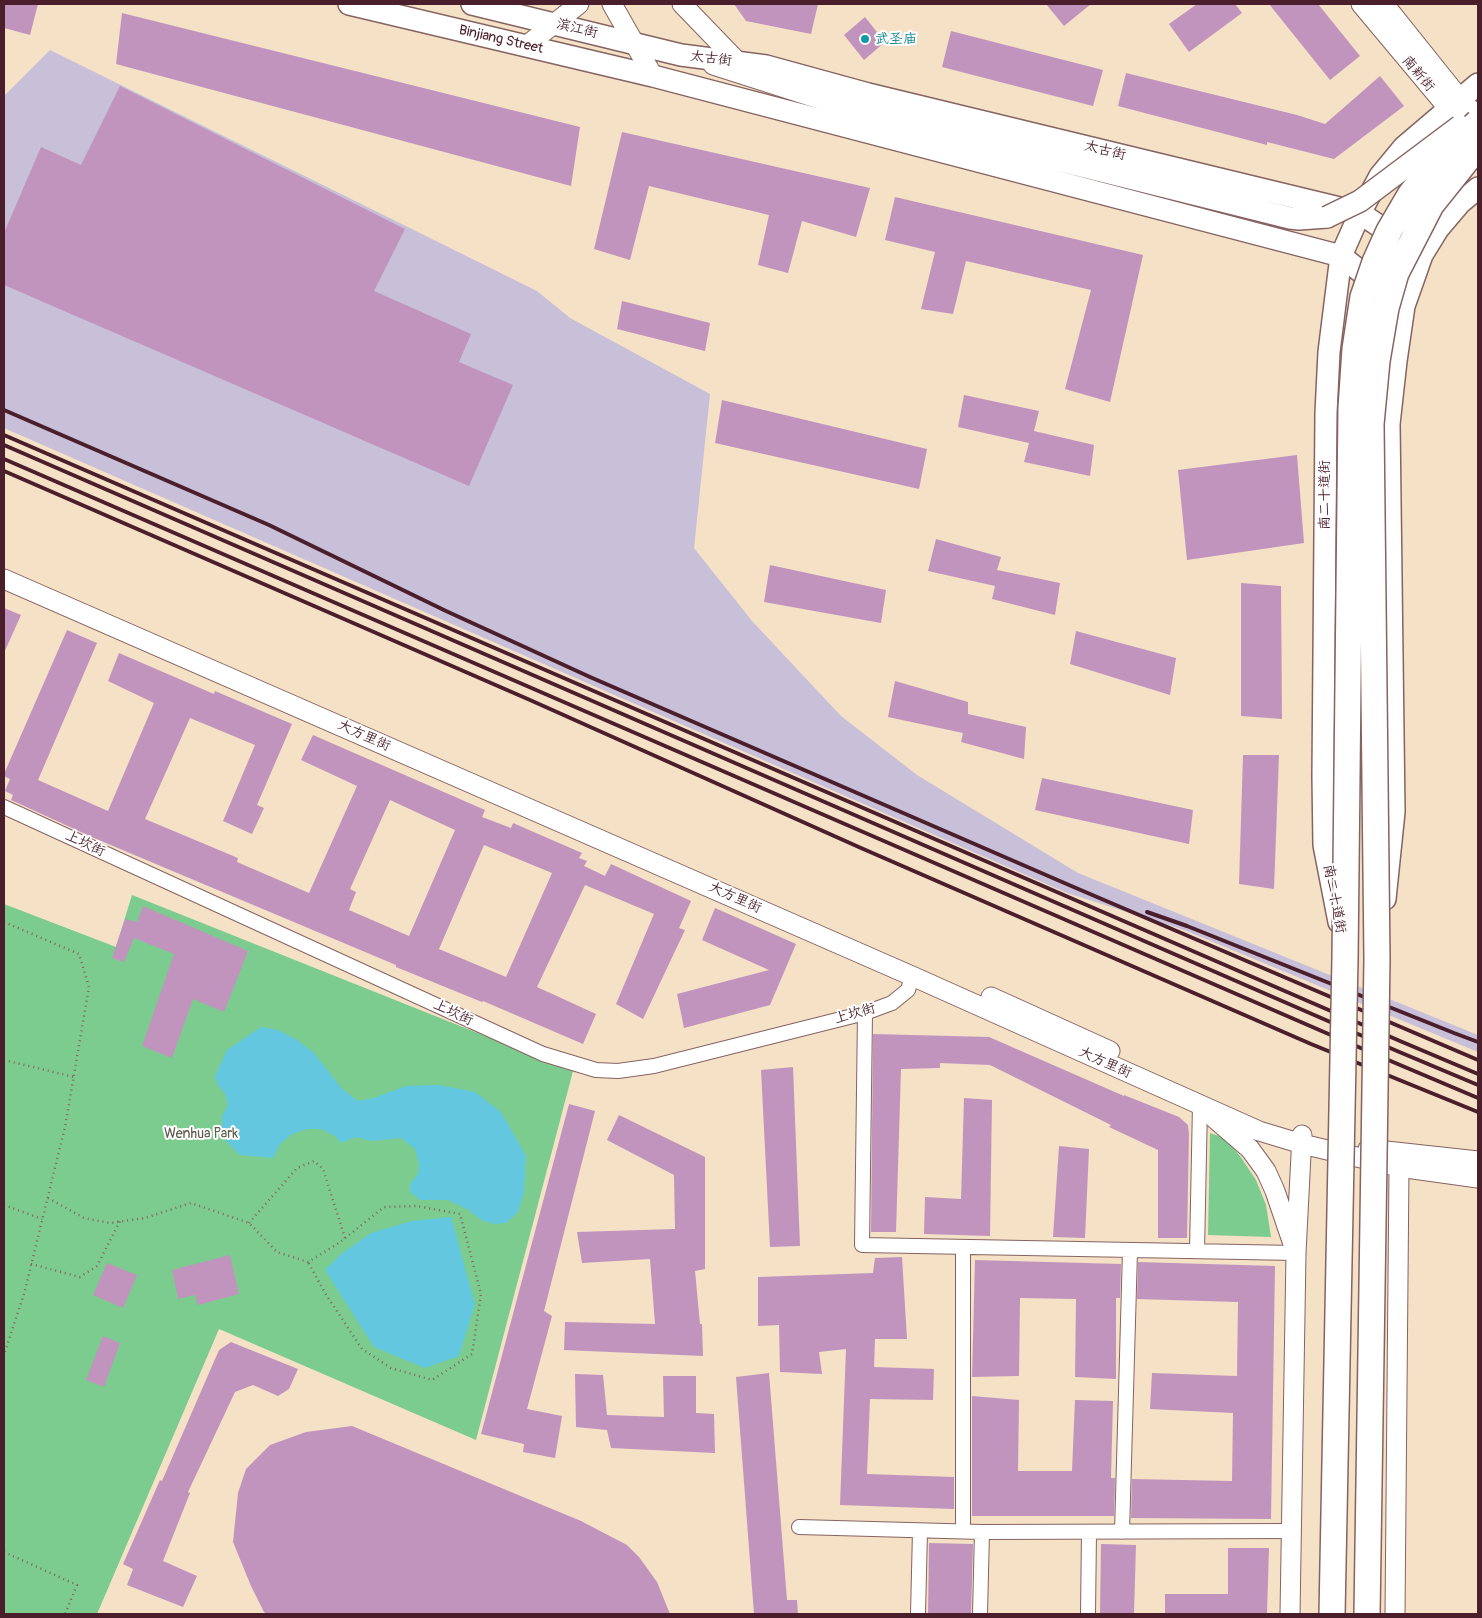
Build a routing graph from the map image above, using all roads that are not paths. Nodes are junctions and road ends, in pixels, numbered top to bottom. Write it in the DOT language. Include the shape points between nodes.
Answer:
graph roads {
  1 [pos="349,4"];
  2 [pos="472,4"];
  3 [pos="579,4"];
  4 [pos="612,4"];
  5 [pos="682,4"];
  6 [pos="1361,4"];
  7 [pos="1384,4"];
  8 [pos="554,24"];
  9 [pos="635,44"];
  10 [pos="526,46"];
  11 [pos="681,55"];
  12 [pos="738,62"];
  13 [pos="653,76"];
  14 [pos="1478,84"];
  15 [pos="1454,104"];
  16 [pos="841,106"];
  17 [pos="1478,112"];
  18 [pos="1478,117"];
  19 [pos="1478,122"];
  20 [pos="1478,142"];
  21 [pos="1478,149"];
  22 [pos="1478,188"];
  23 [pos="1360,213"];
  24 [pos="1422,255"];
  25 [pos="1341,256"];
  26 [pos="1404,306"];
  27 [pos="4,569"];
  28 [pos="4,579"];
  29 [pos="4,807"];
  30 [pos="1345,958"];
  31 [pos="1377,958"];
  32 [pos="912,976"];
  33 [pos="865,1013"];
  34 [pos="1200,1105"];
  35 [pos="1302,1140"];
  36 [pos="1478,1161"];
  37 [pos="1399,1167"];
  38 [pos="1478,1178"];
  39 [pos="963,1248"];
  40 [pos="1130,1251"];
  41 [pos="1197,1251"];
  42 [pos="1296,1253"];
  43 [pos="799,1526"];
  44 [pos="920,1531"];
  45 [pos="963,1531"];
  46 [pos="1291,1531"];
  47 [pos="982,1532"];
  48 [pos="1089,1532"];
  49 [pos="1122,1532"];
  50 [pos="918,1614"];
  51 [pos="980,1614"];
  52 [pos="1088,1614"];
  53 [pos="1290,1614"];
  54 [pos="1332,1614"];
  55 [pos="1366,1614"];
  56 [pos="1395,1614"];
  1 -- 10 [label="main road, Binjiang Street"];
  2 -- 8 [label="main road, 滨江街"];
  3 -- 8 [label="main road"];
  4 -- 9 [label="main road"];
  5 -- 12 [label="main road"];
  6 -- 15 [label="main road, 南新街"];
  7 -- 15 [label="main road"];
  8 -- 9 [label="main road, 滨江街"];
  8 -- 10 [label="main road"];
  9 -- 11 [label="main road, 滨江街"];
  9 -- 13 [label="main road"];
  10 -- 13 [label="main road, Binjiang Street"];
  11 -- 12 [label="main road, 太古街"];
  11 -- 16 [label="main road, 太古街"];
  12 -- 23 [label="main road, 太古街" via="766,66 868,94"];
  13 -- 25 [label="main road, 太古街"];
  14 -- 15 [label="main road, 南二十道街"];
  15 -- 18 [label="main road"];
  15 -- 20 [label="main road, 南新街"];
  15 -- 23 [label="main road, 南二十道街" via="1404,146 1380,176"];
  16 -- 17 [label="main road, 太古街, bridge" via="1299,220 1327,217 1360,201"];
  19 -- 30 [label="highway, bridge" via="1436,162 1410,196 1389,231 1363,297 1350,408"];
  21 -- 31 [label="highway, bridge" via="1431,205 1396,273 1377,361 1371,424"];
  22 -- 24 [label="main road" via="1438,229"];
  23 -- 24 [label="main road"];
  23 -- 25 [label="main road, 南二十道街"];
  24 -- 26 [label="main road"];
  25 -- 26 [label="main road"];
  25 -- 30 [label="main road, 南二十道街" via="1329,352 1326,413 1323,776 1324,845"];
  26 -- 31 [label="main road" via="1389,424 1394,812"];
  27 -- 35 [label="main road, 大方里街" via="588,820 1054,1025"];
  28 -- 32 [label="main road, 大方里街"];
  29 -- 33 [label="street, 上坎街" via="543,1054 596,1070 618,1071 654,1066"];
  30 -- 54 [label="highway, bridge"];
  31 -- 55 [label="highway, bridge"];
  32 -- 33 [label="street, 上坎街" via="908,990 892,1003"];
  32 -- 34 [label="main road, 大方里街"];
  33 -- 39 [label="street" via="862,1245"];
  34 -- 35 [label="main road, 大方里街" via="1260,1131"];
  34 -- 41 [label="street"];
  34 -- 42 [label="main road" via="1250,1149 1266,1171"];
  35 -- 36 [label="main road, 大方里街"];
  35 -- 37 [label="main road, 大方里街"];
  35 -- 42 [label="main road"];
  37 -- 38 [label="main road, 大方里街"];
  37 -- 56 [label="main road"];
  39 -- 40 [label="street"];
  39 -- 45 [label="street"];
  40 -- 41 [label="street"];
  40 -- 49 [label="street"];
  41 -- 42 [label="street"];
  42 -- 46 [label="main road"];
  43 -- 44 [label="street"];
  44 -- 45 [label="street"];
  44 -- 50 [label="street"];
  45 -- 47 [label="street"];
  46 -- 49 [label="street"];
  46 -- 53 [label="main road"];
  47 -- 48 [label="street"];
  47 -- 51 [label="street"];
  48 -- 49 [label="street"];
  48 -- 52 [label="street"];
}
